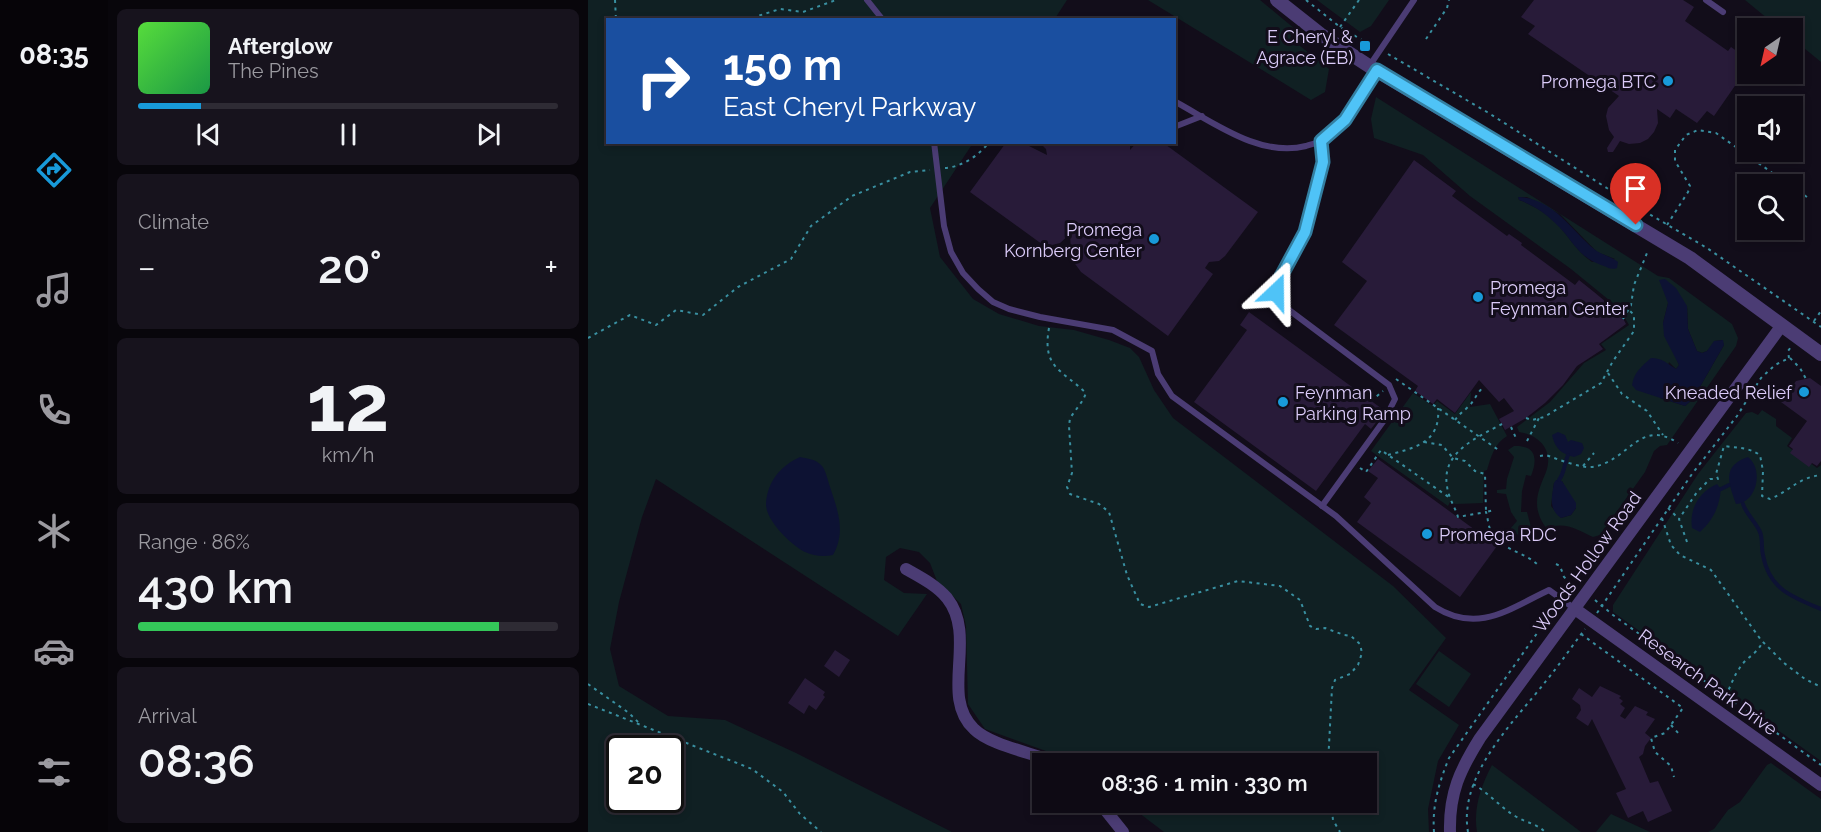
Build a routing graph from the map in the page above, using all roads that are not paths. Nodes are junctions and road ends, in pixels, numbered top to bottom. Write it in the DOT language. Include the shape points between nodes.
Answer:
graph roads {
  1 [pos="867,0"];
  2 [pos="1277,0"];
  3 [pos="1414,0"];
  4 [pos="1706,0"];
  5 [pos="1724,12"];
  6 [pos="881,18"];
  7 [pos="1373,68"];
  8 [pos="1176,102"];
  9 [pos="1202,116"];
  10 [pos="1176,126"];
  11 [pos="1321,141"];
  12 [pos="934,144"];
  13 [pos="1782,325"];
  14 [pos="1821,354"];
  15 [pos="1322,506"];
  16 [pos="906,569"];
  17 [pos="1575,609"];
  18 [pos="1032,754"];
  19 [pos="1821,785"];
  20 [pos="1108,813"];
  21 [pos="1123,832"];
  22 [pos="1450,832"];
  1 -- 6 [label="lane"];
  2 -- 7 [label="street"];
  3 -- 7 [label="lane"];
  4 -- 5 [label="lane"];
  7 -- 11 [label="lane" via="1345,120"];
  7 -- 13 [label="street" via="1666,243"];
  8 -- 9 [label="lane"];
  9 -- 10 [label="lane"];
  9 -- 11 [label="lane" via="1256,143 1297,148"];
  11 -- 15 [label="lane" via="1323,162 1305,232 1276,292 1285,307 1389,385 1395,399"];
  12 -- 15 [label="lane" via="951,252 963,273 993,302 1050,319 1113,330 1152,351 1158,374 1172,396"];
  13 -- 14 [label="street"];
  13 -- 17 [label="street, Woods Hollow Road"];
  15 -- 17 [label="lane" via="1447,615 1478,620 1549,590"];
  16 -- 18 [label="street" via="946,597 959,620 959,691 965,719 980,735"];
  17 -- 19 [label="street, Research Park Drive"];
  17 -- 22 [label="street, Woods Hollow Road" via="1466,761 1455,785"];
  20 -- 21 [label="street"];
}
